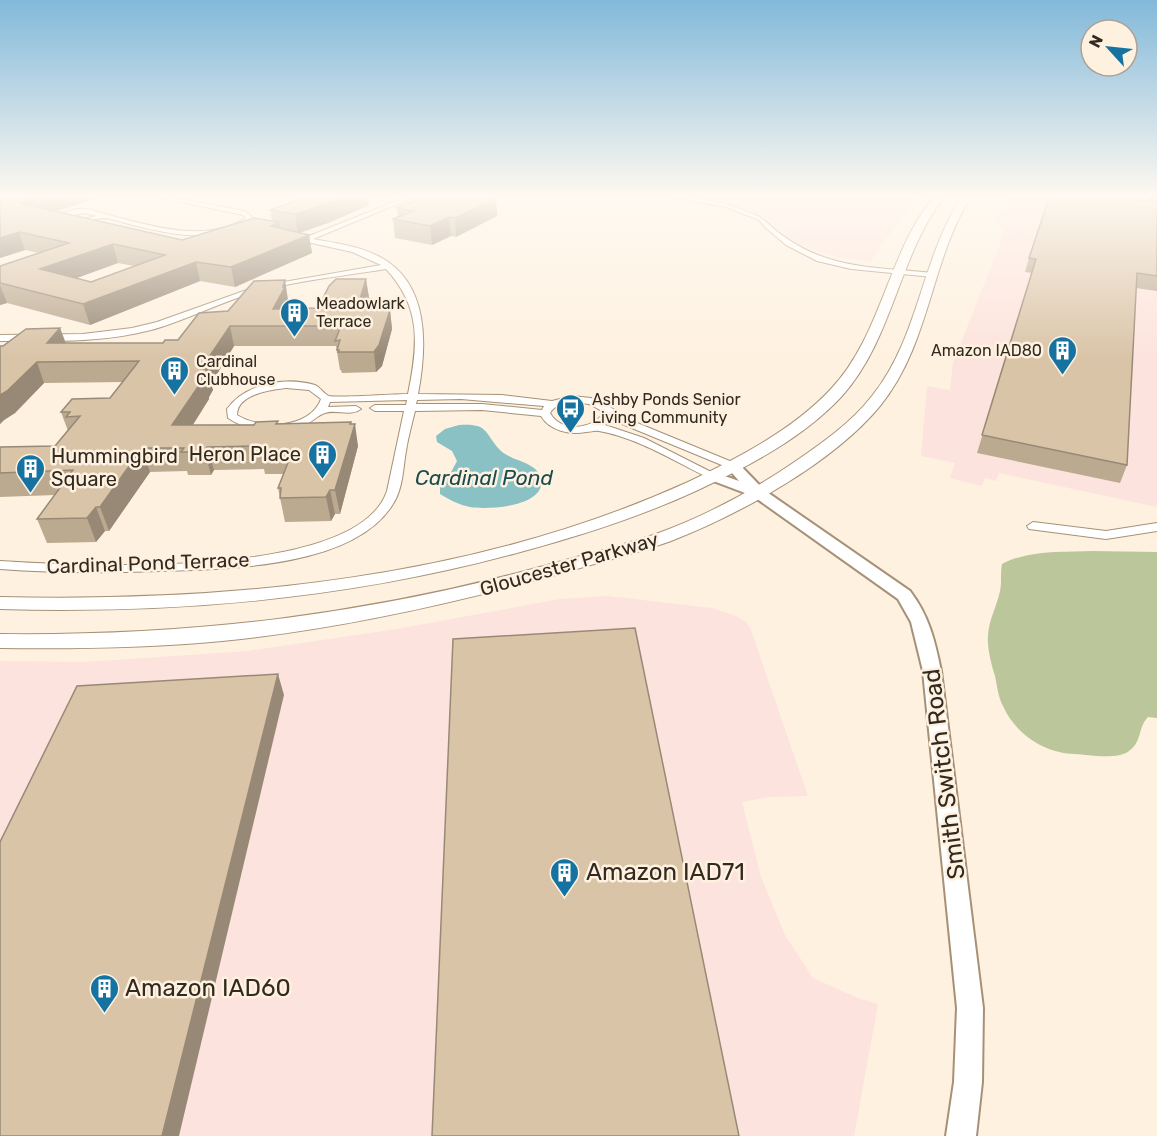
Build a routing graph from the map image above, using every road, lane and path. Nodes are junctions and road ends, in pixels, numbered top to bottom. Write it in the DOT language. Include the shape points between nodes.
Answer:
graph roads {
  1 [pos="351,251"];
  2 [pos="804,251"];
  3 [pos="816,251"];
  4 [pos="910,251"];
  5 [pos="941,251"];
  6 [pos="388,267"];
  7 [pos="902,269"];
  8 [pos="934,272"];
  9 [pos="0,338"];
  10 [pos="326,399"];
  11 [pos="413,402"];
  12 [pos="553,404"];
  13 [pos="322,410"];
  14 [pos="545,413"];
  15 [pos="608,413"];
  16 [pos="596,426"];
  17 [pos="733,466"];
  18 [pos="713,476"];
  19 [pos="759,493"];
  20 [pos="1034,526"];
  21 [pos="1157,527"];
  22 [pos="0,565"];
  23 [pos="0,603"];
  24 [pos="0,641"];
  25 [pos="961,1136"];
  1 -- 6 [label="street"];
  2 -- 7 [label="street" via="838,263"];
  3 -- 7 [label="street"];
  4 -- 7 [label="main road, Gloucester Parkway"];
  5 -- 8 [label="main road, Gloucester Parkway"];
  6 -- 9 [label="street" via="258,289 174,321 131,332"];
  6 -- 11 [label="street, Cardinal Pond Terrace" via="408,291 420,331"];
  7 -- 8 [label="street"];
  7 -- 17 [label="main road, Gloucester Parkway" via="862,357 836,393 792,430"];
  8 -- 19 [label="main road, Gloucester Parkway" via="906,348 877,401 802,466"];
  10 -- 11 [label="street"];
  10 -- 13 [label="street"];
  10 -- 13 [label="street" via="306,386 280,386 243,397 232,409 232,416 259,428 296,424"];
  11 -- 12 [label="street" via="502,398"];
  11 -- 13 [label="street"];
  11 -- 14 [label="street"];
  11 -- 22 [label="street, Cardinal Pond Terrace" via="389,502 356,532 333,543 285,558 207,566 104,569"];
  12 -- 14 [label="street"];
  12 -- 15 [label="street" via="585,400 603,406"];
  14 -- 16 [label="street" via="550,423 561,427"];
  15 -- 16 [label="street" via="606,420"];
  15 -- 17 [label="street"];
  16 -- 18 [label="street" via="640,440"];
  17 -- 18 [label="main road, Gloucester Parkway"];
  17 -- 19 [label="street, Smith Switch Road"];
  18 -- 19 [label="street, Smith Switch Road"];
  18 -- 23 [label="main road, Gloucester Parkway" via="592,525 389,578 199,601 109,605"];
  19 -- 24 [label="main road, Gloucester Parkway" via="664,537 493,588 392,610 225,635 123,641"];
  19 -- 25 [label="street, Smith Switch Road" via="904,595 924,630 970,1008 968,1082"];
  20 -- 21 [label="street" via="1107,535"];
}
